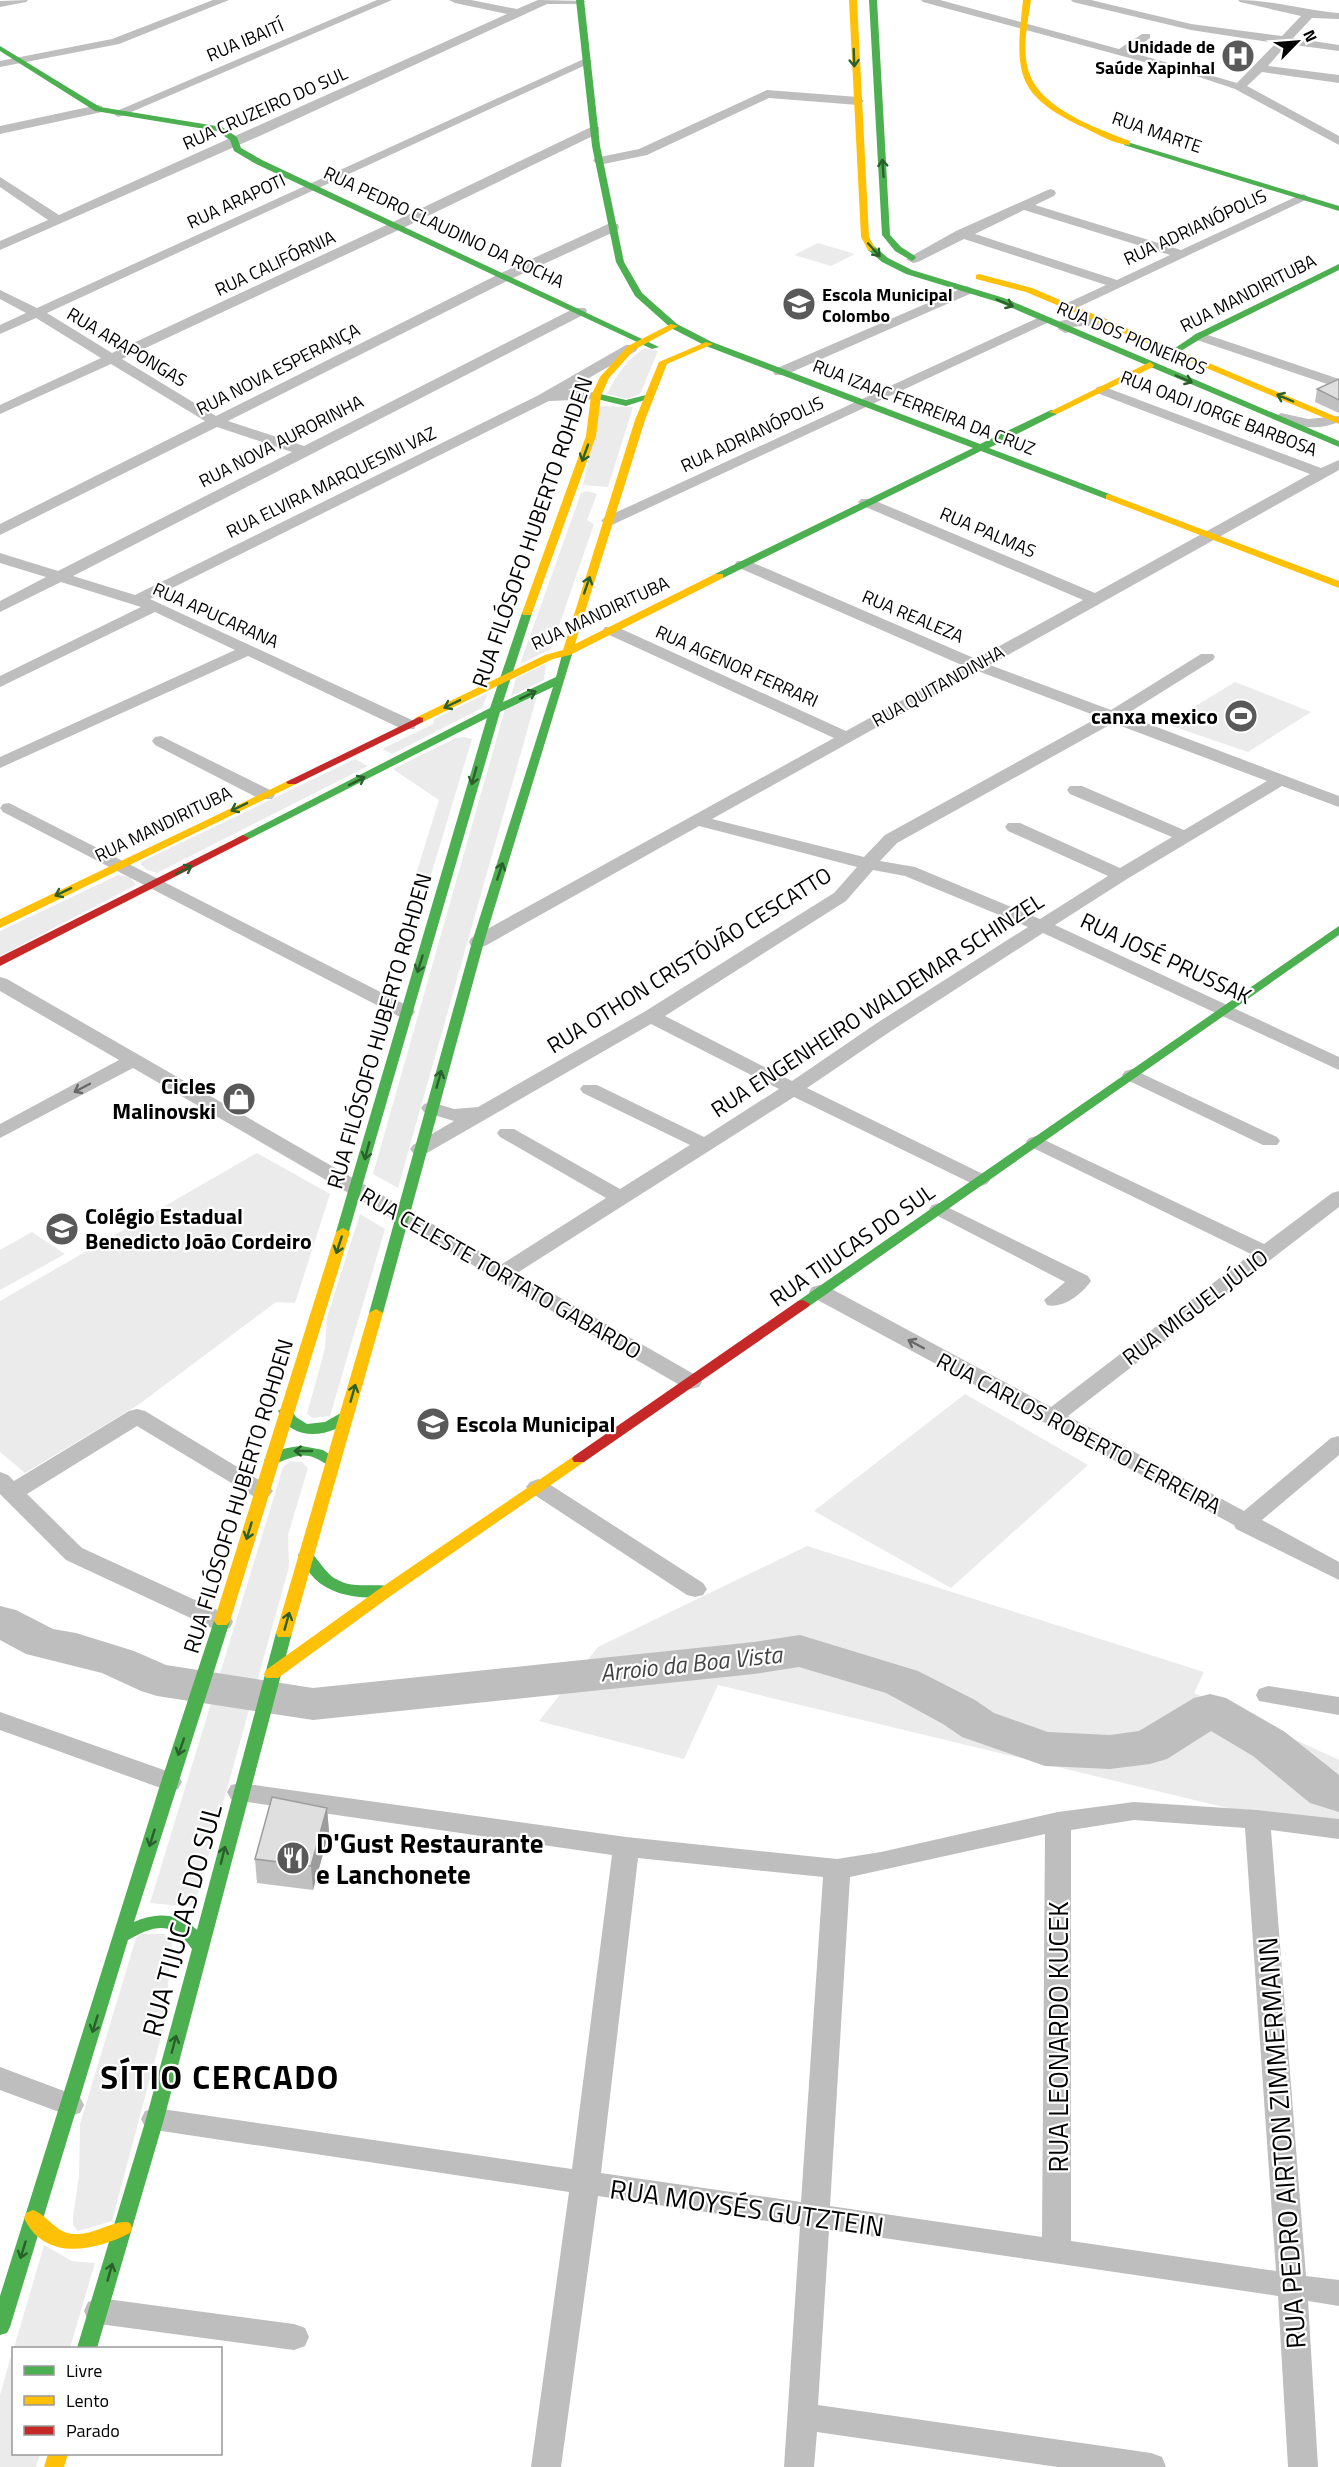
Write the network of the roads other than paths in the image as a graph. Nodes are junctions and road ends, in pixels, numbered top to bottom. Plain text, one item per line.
1 (22, 0) edge
2 (223, 0) edge
3 (387, 0) edge
4 (455, 0) edge
5 (853, 0) edge
6 (873, 0) edge
7 (927, 0) edge
8 (1027, 0) edge
9 (1077, 0) edge
10 (1118, 0) edge
11 (1244, 0) edge
12 (546, 1) edge
13 (580, 1) edge
14 (0, 4) edge
15 (1104, 6) junction
16 (519, 13) junction
17 (1309, 14) junction
18 (1339, 16) edge
19 (1025, 27) junction
20 (1146, 36) dead end
21 (1283, 40) junction
22 (0, 48) edge
23 (1339, 48) edge
24 (1120, 53) junction
25 (19, 60) junction
26 (586, 62) junction
27 (0, 64) edge
28 (1261, 68) junction
29 (1339, 79) edge
30 (1239, 87) junction
31 (858, 101) junction
32 (98, 109) junction
33 (118, 113) junction
34 (0, 130) edge
35 (595, 130) junction
36 (236, 141) junction
37 (1339, 141) edge
38 (564, 146) junction
39 (596, 146) junction
40 (599, 161) junction
41 (0, 181) edge
42 (314, 186) junction
43 (1050, 193) dead end
44 (1304, 198) junction
45 (1024, 206) junction
46 (1339, 209) edge
47 (57, 220) junction
48 (398, 225) junction
49 (613, 227) junction
50 (962, 234) junction
51 (575, 245) junction
52 (0, 246) edge
53 (617, 246) junction
54 (1182, 255) junction
55 (911, 266) junction
56 (1339, 267) edge
57 (506, 276) junction
58 (1118, 285) junction
59 (967, 290) junction
60 (0, 294) edge
61 (1070, 307) junction
62 (580, 311) junction
63 (37, 313) junction
64 (1042, 320) junction
65 (1103, 321) junction
66 (674, 326) junction
67 (1065, 329) junction
68 (0, 330) edge
69 (1199, 336) junction
70 (637, 344) junction
71 (710, 344) junction
72 (1173, 352) junction
73 (111, 359) junction
74 (663, 362) junction
75 (1150, 365) junction
76 (780, 372) junction
77 (1339, 384) edge
78 (1102, 390) junction
79 (596, 396) junction
80 (646, 398) junction
81 (542, 399) junction
82 (866, 403) junction
83 (1247, 405) junction
84 (0, 410) edge
85 (1337, 420) edge
86 (216, 422) junction
87 (1339, 444) edge
88 (980, 447) junction
89 (304, 450) junction
90 (1339, 464) edge
91 (1322, 473) junction
92 (570, 494) junction
93 (605, 494) junction
94 (866, 502) junction
95 (642, 506) junction
96 (609, 521) junction
97 (0, 530) edge
98 (1210, 535) junction
99 (0, 558) edge
100 (743, 564) junction
101 (57, 576) junction
102 (1339, 585) edge
103 (1095, 599) junction
104 (136, 600) junction
105 (155, 606) junction
106 (0, 607) edge
107 (572, 630) junction
108 (607, 633) junction
109 (247, 650) junction
110 (566, 653) junction
111 (1207, 657) dead end
112 (976, 664) junction
113 (505, 678) junction
114 (561, 679) junction
115 (0, 681) edge
116 (495, 710) junction
117 (1111, 717) junction
118 (408, 725) junction
119 (448, 735) junction
120 (846, 737) junction
121 (485, 740) junction
122 (161, 741) dead end
123 (371, 743) junction
124 (402, 758) junction
125 (0, 763) edge
126 (1280, 780) junction
127 (1076, 790) dead end
128 (266, 795) junction
129 (1339, 802) edge
130 (9, 808) dead end
131 (695, 820) junction
132 (1014, 827) dead end
133 (1184, 836) junction
134 (868, 864) junction
135 (119, 865) junction
136 (1121, 875) junction
137 (156, 884) junction
138 (537, 909) junction
139 (487, 911) junction
140 (0, 924) edge
141 (1042, 926) junction
142 (1339, 930) edge
143 (478, 942) junction
144 (0, 962) edge
145 (0, 983) edge
146 (1222, 1011) junction
147 (405, 1012) junction
148 (651, 1016) junction
149 (133, 1060) junction
150 (1339, 1064) edge
151 (1132, 1075) junction
152 (590, 1089) dead end
153 (793, 1089) junction
154 (431, 1108) junction
155 (494, 1108) junction
156 (0, 1132) edge
157 (507, 1133) dead end
158 (1270, 1141) dead end
159 (1036, 1142) junction
160 (705, 1145) junction
161 (420, 1149) junction
162 (980, 1180) junction
163 (357, 1189) junction
164 (1339, 1197) edge
165 (621, 1198) junction
166 (939, 1209) junction
167 (404, 1217) junction
168 (1265, 1253) junction
169 (502, 1273) junction
170 (820, 1292) junction
171 (1055, 1300) dead end
172 (691, 1382) junction
173 (285, 1411) junction
174 (346, 1415) junction
175 (1051, 1418) junction
176 (1339, 1443) edge
177 (271, 1460) junction
178 (333, 1462) junction
179 (7, 1486) edge
180 (538, 1487) junction
181 (261, 1491) junction
182 (1244, 1523) junction
183 (306, 1555) junction
184 (1339, 1572) edge
185 (695, 1589) dead end
186 (387, 1591) junction
187 (221, 1622) junction
188 (272, 1675) junction
189 (1269, 1695) dead end
190 (1339, 1706) edge
191 (0, 1721) edge
192 (169, 1782) junction
193 (240, 1792) junction
194 (1257, 1820) junction
195 (1058, 1822) junction
196 (1339, 1829) edge
197 (626, 1847) junction
198 (837, 1869) junction
199 (122, 1936) junction
200 (200, 1948) junction
201 (0, 2078) edge
202 (70, 2105) junction
203 (154, 2119) junction
204 (585, 2183) junction
205 (816, 2217) junction
206 (33, 2218) junction
207 (123, 2228) junction
208 (1056, 2252) junction
209 (1292, 2287) junction
210 (1339, 2293) edge
211 (99, 2311) junction
212 (0, 2327) edge
213 (294, 2337) dead end
214 (88, 2347) edge
215 (802, 2416) junction
216 (546, 2467) edge
217 (799, 2467) edge
218 (1151, 2467) edge
219 (1303, 2467) edge

1 - 14 street
2 - 25 street
3 - 33 street, RUA IBAITÍ
4 - 16 street
5 -> 31 main road
55 -> 6 main road
7 - 19 street
8 - 19 main road, RUA MARTE
9 - 15 street
10 - 15 street
11 - 17 street
12 - 13 street, RUA CRUZEIRO DO SUL
12 - 16 street, RUA CRUZEIRO DO SUL
13 - 26 main road, RUA IZAAC FERREIRA DA CRUZ
15 - 21 street
16 - 36 street, RUA CRUZEIRO DO SUL
17 - 18 street
17 - 21 street
19 - 24 street
19 - 44 main road, RUA MARTE
20 - 24 street
21 - 23 street
21 - 28 street
22 - 25 main road
24 - 30 street
25 - 27 street
25 - 32 main road
26 - 35 main road, RUA IZAAC FERREIRA DA CRUZ
26 - 42 street, RUA ARAPOTI
28 - 29 street
28 - 30 street
30 - 37 street
31 - 40 street
31 -> 55 main road
32 - 33 main road
32 - 34 street
33 - 36 main road
35 - 38 street, RUA CALIFÓRNIA
35 - 39 main road, RUA IZAAC FERREIRA DA CRUZ
36 - 42 main road, RUA PEDRO CLAUDINO DA ROCHA
36 - 47 street, RUA CRUZEIRO DO SUL
38 - 39 street, RUA CALIFÓRNIA
38 - 48 street, RUA CALIFÓRNIA
39 - 40 main road, RUA IZAAC FERREIRA DA CRUZ
40 - 49 main road, RUA IZAAC FERREIRA DA CRUZ
41 - 47 street
42 - 48 main road, RUA PEDRO CLAUDINO DA ROCHA
42 - 63 street, RUA ARAPOTI
43 - 45 street
44 - 46 main road, RUA MARTE
44 - 54 street, RUA ADRIANÓPOLIS
45 - 50 street
45 - 54 street
47 - 52 street, RUA CRUZEIRO DO SUL
48 - 57 main road, RUA PEDRO CLAUDINO DA ROCHA
48 - 73 street, RUA CALIFÓRNIA
49 - 51 street, RUA NOVA ESPERANÇA
49 - 53 main road, RUA IZAAC FERREIRA DA CRUZ
50 - 55 street
50 - 58 street
51 - 53 street, RUA NOVA ESPERANÇA
51 - 57 street, RUA NOVA ESPERANÇA
53 - 66 main road, RUA IZAAC FERREIRA DA CRUZ
54 - 58 street, RUA ADRIANÓPOLIS
55 - 59 main road, RUA DOS PIONEIROS
55 - 61 main road, RUA DOS PIONEIROS
56 - 69 main road, RUA MANDIRITUBA
57 - 62 main road, RUA PEDRO CLAUDINO DA ROCHA
57 - 86 street, RUA NOVA ESPERANÇA
58 - 61 street, RUA ADRIANÓPOLIS
59 -> 64 main road, RUA DOS PIONEIROS
59 - 76 street
60 - 63 street, RUA ARAPONGAS
61 - 65 main road, RUA DOS PIONEIROS
62 - 70 main road, RUA PEDRO CLAUDINO DA ROCHA
62 - 89 street, RUA NOVA AURORINHA
63 - 68 street, RUA ARAPOTI
63 - 73 street, RUA ARAPONGAS
64 - 67 main road, RUA DOS PIONEIROS
64 - 82 street, RUA ADRIANÓPOLIS
65 - 67 street
65 - 72 main road, RUA DOS PIONEIROS
66 - 70 main road, RUA FILÓSOFO HUBERTO ROHDEN
66 - 71 main road, RUA IZAAC FERREIRA DA CRUZ
67 - 75 main road, RUA DOS PIONEIROS
69 - 72 main road, RUA MANDIRITUBA
69 - 77 street
70 - 74 main road
70 - 79 main road, RUA FILÓSOFO HUBERTO ROHDEN
70 - 81 street, RUA ELVIRA MARQUESINI VAZ
71 - 74 main road
71 - 76 main road, RUA IZAAC FERREIRA DA CRUZ
85 -> 72 main road, RUA DOS PIONEIROS
73 - 84 street, RUA CALIFÓRNIA
73 - 86 street, RUA ARAPONGAS
74 - 80 main road
75 - 78 main road, RUA MANDIRITUBA
75 -> 83 main road, RUA DOS PIONEIROS
76 - 82 main road, RUA IZAAC FERREIRA DA CRUZ
78 - 88 main road, RUA MANDIRITUBA
78 - 91 street, RUA OADI JORGE BARBOSA
79 - 80 main road
79 - 81 street, RUA ELVIRA MARQUESINI VAZ
79 -> 92 main road, RUA FILÓSOFO HUBERTO ROHDEN
80 - 93 main road
81 - 104 street, RUA ELVIRA MARQUESINI VAZ
82 - 88 main road, RUA IZAAC FERREIRA DA CRUZ
82 - 95 street, RUA ADRIANÓPOLIS
83 - 85 street
83 - 87 main road, RUA DOS PIONEIROS
86 - 89 street, RUA ARAPONGAS
86 - 97 street, RUA NOVA ESPERANÇA
88 - 94 main road, RUA MANDIRITUBA
88 - 98 main road, RUA IZAAC FERREIRA DA CRUZ
89 - 101 street, RUA NOVA AURORINHA
90 - 91 street, RUA QUITANDINHA
91 - 98 street, RUA QUITANDINHA
92 - 93 main road
92 - 113 main road, RUA FILÓSOFO HUBERTO ROHDEN
93 - 95 street
93 - 96 main road
94 - 100 main road, RUA MANDIRITUBA
94 - 103 street, RUA PALMAS
95 - 96 street, RUA ADRIANÓPOLIS
107 -> 96 main road
98 - 102 main road, RUA IZAAC FERREIRA DA CRUZ
98 - 103 street, RUA QUITANDINHA
99 - 101 street, RUA APUCARANA
100 - 108 main road, RUA MANDIRITUBA
100 - 112 street, RUA REALEZA
101 - 104 street, RUA APUCARANA
101 - 106 street, RUA NOVA AURORINHA
103 - 112 street, RUA QUITANDINHA
104 - 105 street, RUA APUCARANA
105 - 109 street, RUA APUCARANA
105 - 115 street
107 - 108 main road
107 - 110 main road
108 - 110 main road, RUA MANDIRITUBA
108 - 120 street, RUA AGENOR FERRARI
109 - 118 street, RUA APUCARANA
109 - 125 street
110 - 113 main road, RUA MANDIRITUBA
110 - 114 main road
111 - 117 street, RUA OTHON CRISTÓVÃO CESCATTO
112 - 117 street, RUA REALEZA
112 - 120 street, RUA QUITANDINHA
113 - 116 main road, RUA FILÓSOFO HUBERTO ROHDEN
113 -> 118 main road, RUA MANDIRITUBA
116 -> 114 main road, RUA MANDIRITUBA
139 -> 114 main road
116 - 119 main road, RUA MANDIRITUBA
116 - 121 main road, RUA FILÓSOFO HUBERTO ROHDEN
117 - 126 street, RUA REALEZA
117 - 134 street, RUA OTHON CRISTÓVÃO CESCATTO
118 - 123 main road, RUA MANDIRITUBA
119 - 121 main road
119 - 124 main road, RUA MANDIRITUBA
120 - 131 street, RUA QUITANDINHA
121 -> 147 main road, RUA FILÓSOFO HUBERTO ROHDEN
122 - 128 street
123 - 124 main road
123 - 128 main road, RUA MANDIRITUBA
137 -> 124 main road, RUA MANDIRITUBA
126 - 129 street, RUA REALEZA
126 - 133 street, RUA ENGENHEIRO WALDEMAR SCHINZEL
127 - 133 street
128 -> 135 main road, RUA MANDIRITUBA
130 - 135 street
131 - 134 street, RUA JOSÉ PRUSSAK
131 - 138 street, RUA QUITANDINHA
132 - 136 street
133 - 136 street, RUA ENGENHEIRO WALDEMAR SCHINZEL
134 - 141 street, RUA JOSÉ PRUSSAK
134 - 148 street, RUA OTHON CRISTÓVÃO CESCATTO
135 - 137 street
135 -> 140 main road, RUA MANDIRITUBA
136 - 141 street, RUA ENGENHEIRO WALDEMAR SCHINZEL
137 - 144 main road, RUA MANDIRITUBA
137 - 147 street
138 - 139 street, RUA QUITANDINHA
138 - 143 street, RUA QUITANDINHA
139 - 143 main road
141 - 146 street, RUA JOSÉ PRUSSAK
141 - 153 street, RUA ENGENHEIRO WALDEMAR SCHINZEL
142 - 146 main road, RUA TIJUCAS DO SUL
154 -> 143 main road
145 - 149 street, RUA CELESTE TORTATO GABARDO
146 - 150 street, RUA JOSÉ PRUSSAK
146 - 151 main road, RUA TIJUCAS DO SUL
147 -> 163 main road, RUA FILÓSOFO HUBERTO ROHDEN
148 - 153 street
148 - 155 street, RUA OTHON CRISTÓVÃO CESCATTO
149 -> 156 street
149 - 163 street, RUA CELESTE TORTATO GABARDO
151 - 158 street
151 - 159 main road, RUA TIJUCAS DO SUL
152 - 160 street
153 - 160 street, RUA ENGENHEIRO WALDEMAR SCHINZEL
153 - 162 street
154 - 155 street, RUA OTHON CRISTÓVÃO CESCATTO
154 - 161 main road
155 - 161 street, RUA OTHON CRISTÓVÃO CESCATTO
157 - 165 street
159 - 162 main road, RUA TIJUCAS DO SUL
159 - 168 street
160 - 165 street, RUA ENGENHEIRO WALDEMAR SCHINZEL
161 - 167 main road
162 - 166 main road, RUA TIJUCAS DO SUL
163 - 167 street, RUA CELESTE TORTATO GABARDO
163 -> 173 main road, RUA FILÓSOFO HUBERTO ROHDEN
164 - 168 street, RUA MIGUEL JÚLIO
165 - 169 street, RUA ENGENHEIRO WALDEMAR SCHINZEL
166 - 170 main road, RUA TIJUCAS DO SUL
166 - 171 street
167 - 169 street, RUA CELESTE TORTATO GABARDO
174 -> 167 main road
168 - 175 street, RUA MIGUEL JÚLIO
169 - 172 street, RUA CELESTE TORTATO GABARDO
170 - 172 main road, RUA TIJUCAS DO SUL
175 -> 170 street, RUA CARLOS ROBERTO FERREIRA
172 - 180 main road, RUA TIJUCAS DO SUL
173 - 174 main road
173 - 177 main road, RUA FILÓSOFO HUBERTO ROHDEN
174 - 178 main road
175 - 182 street, RUA CARLOS ROBERTO FERREIRA
176 - 182 street
178 -> 177 main road
177 - 181 main road, RUA FILÓSOFO HUBERTO ROHDEN
178 - 183 main road
179 - 181 street
179 - 187 street
180 - 185 street
180 - 186 main road, RUA TIJUCAS DO SUL
181 -> 187 main road, RUA FILÓSOFO HUBERTO ROHDEN
182 - 184 street, RUA CARLOS ROBERTO FERREIRA
183 - 186 main road
188 -> 183 main road
186 - 188 main road, RUA TIJUCAS DO SUL
187 -> 192 main road, RUA FILÓSOFO HUBERTO ROHDEN
188 - 193 main road, RUA TIJUCAS DO SUL
189 - 190 street
191 - 192 street
192 -> 199 main road, RUA TIJUCAS DO SUL
193 - 197 street
200 -> 193 main road, RUA TIJUCAS DO SUL
194 - 195 street
194 - 196 street
194 - 209 street, RUA PEDRO AIRTON ZIMMERMANN
195 - 198 street
195 - 208 street, RUA LEONARDO KUCEK
197 - 198 street
197 - 204 street
198 - 205 street
199 - 200 main road
199 -> 202 main road, RUA TIJUCAS DO SUL
203 -> 200 main road, RUA TIJUCAS DO SUL
201 - 202 street
202 - 206 main road, RUA TIJUCAS DO SUL
203 - 204 street, RUA MOYSÉS GUTZTEIN
203 - 207 main road, RUA TIJUCAS DO SUL
204 - 205 street, RUA MOYSÉS GUTZTEIN
204 - 216 street
205 - 208 street, RUA MOYSÉS GUTZTEIN
205 - 215 street
206 - 207 main road
206 -> 212 main road, RUA TIJUCAS DO SUL
211 -> 207 main road, RUA TIJUCAS DO SUL
208 - 209 street, RUA MOYSÉS GUTZTEIN
209 - 210 street, RUA MOYSÉS GUTZTEIN
209 - 219 street, RUA PEDRO AIRTON ZIMMERMANN
211 - 213 street
211 - 214 main road, RUA TIJUCAS DO SUL
215 - 217 street
215 - 218 street

